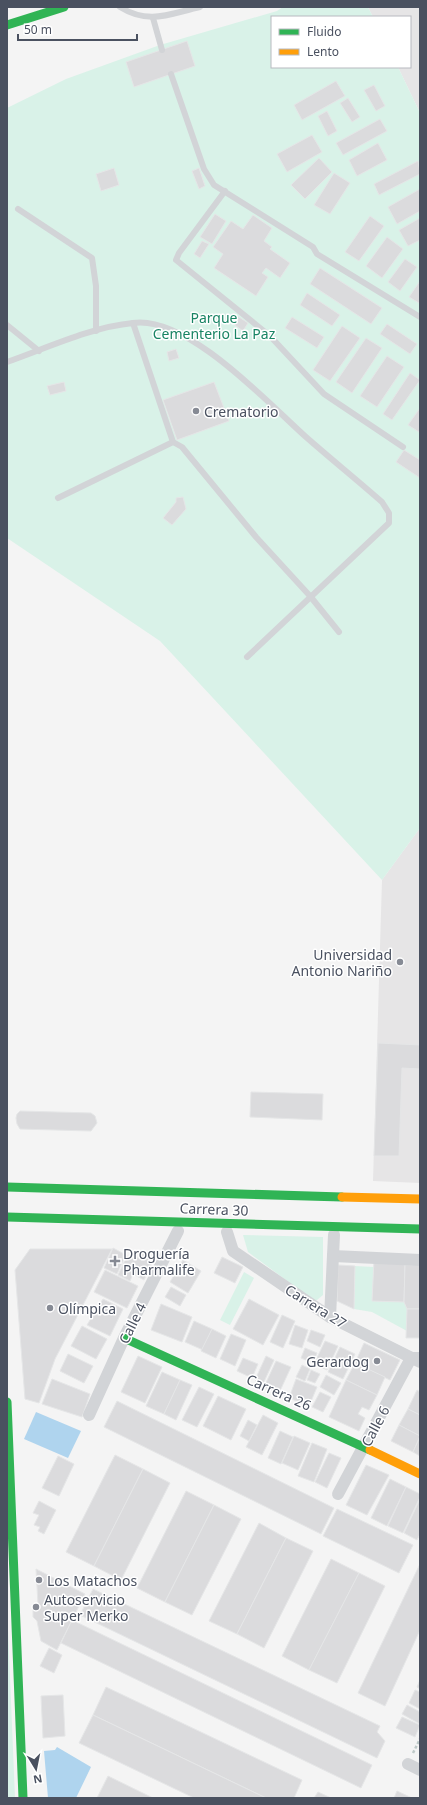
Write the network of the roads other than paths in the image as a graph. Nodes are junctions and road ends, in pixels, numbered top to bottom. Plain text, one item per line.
1 (64, 7) edge
2 (120, 7) edge
3 (200, 7) edge
4 (153, 18) junction
5 (7, 25) edge
6 (162, 50) dead end
7 (171, 74) dead end
8 (225, 191) junction
9 (18, 209) dead end
10 (420, 317) edge
11 (133, 323) junction
12 (7, 325) edge
13 (96, 331) junction
14 (39, 351) junction
15 (7, 362) edge
16 (173, 442) junction
17 (403, 447) dead end
18 (58, 498) dead end
19 (310, 596) junction
20 (339, 632) dead end
21 (247, 657) dead end
22 (7, 1187) edge
23 (420, 1199) edge
24 (7, 1217) edge
25 (76, 1219) junction
26 (420, 1229) edge
27 (178, 1231) dead end
28 (227, 1232) dead end
29 (420, 1234) edge
30 (334, 1235) dead end
31 (333, 1256) junction
32 (420, 1260) edge
33 (330, 1317) junction
34 (124, 1338) junction
35 (417, 1360) edge
36 (7, 1402) edge
37 (88, 1415) dead end
38 (365, 1446) junction
39 (420, 1474) edge
40 (338, 1494) dead end
41 (408, 1764) dead end
42 (420, 1770) edge
43 (23, 1798) edge

1 - 5 main road
2 - 4 lane
3 - 4 lane
4 - 6 lane
7 - 8 lane
8 - 10 lane
8 - 17 lane
9 - 13 lane
11 - 13 lane
11 - 16 lane
11 - 19 lane
12 - 14 lane
13 - 14 lane
14 - 15 lane
16 - 18 lane
16 - 19 lane
19 - 20 lane
19 - 21 lane
22 - 23 main road, Carrera 30
24 - 25 main road, Carrera 30
25 - 26 main road, Carrera 30
25 - 29 main road
27 - 34 street, Calle 4
28 - 33 street, Carrera 27
30 - 31 street
31 - 32 street
31 - 33 street
33 - 35 street, Carrera 27
34 - 37 street, Calle 4
34 - 38 main road, Carrera 26
35 - 38 street, Calle 6
36 - 43 main road
38 - 39 main road, Carrera 26
38 - 40 street, Calle 6
41 - 42 street

